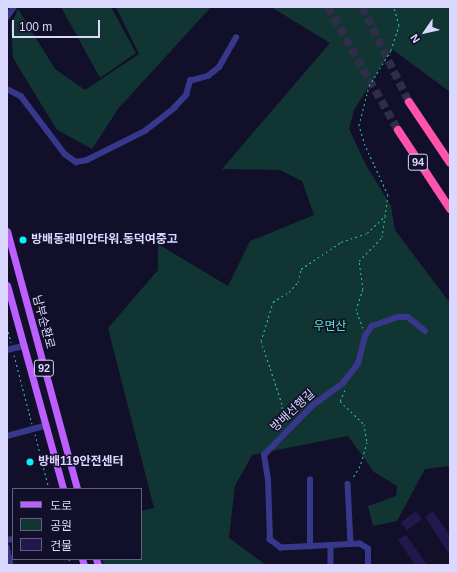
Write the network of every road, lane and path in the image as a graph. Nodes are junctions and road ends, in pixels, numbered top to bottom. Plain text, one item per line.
1 (14, 7) edge
2 (394, 7) edge
3 (7, 17) edge
4 (236, 38) dead end
5 (7, 89) edge
6 (410, 102) tunnel mouth
7 (398, 130) tunnel mouth
8 (450, 163) edge
9 (438, 194) junction
10 (450, 209) edge
11 (450, 215) edge
12 (7, 231) edge
13 (9, 244) edge
14 (7, 285) edge
15 (7, 327) edge
16 (425, 331) dead end
17 (23, 346) junction
18 (10, 349) edge
19 (45, 426) junction
20 (34, 429) junction
21 (7, 436) edge
22 (282, 436) junction
23 (310, 480) dead end
24 (348, 484) dead end
25 (49, 488) edge
26 (63, 488) edge
27 (77, 488) edge
28 (351, 544) junction
29 (331, 546) junction
30 (7, 547) edge
31 (310, 547) junction
32 (12, 565) edge
33 (331, 565) edge
34 (368, 565) edge

1 - 3 street
2 - 22 path
4 - 5 street
6 - 8 highway, 94
7 - 9 highway, 94
9 - 10 highway, 94
9 - 11 highway
12 - 13 main road, 남부순환로 / 92
13 - 27 main road, 남부순환로 / 92
14 - 17 main road, 남부순환로 / 92
15 - 18 path
16 - 22 street, 방배선행길
17 - 18 street
17 - 19 main road, 남부순환로 / 92
18 - 20 path
19 - 20 street
19 - 26 main road, 남부순환로 / 92
20 - 21 street
20 - 25 path
22 - 31 street, 방배선행길
23 - 31 street
24 - 28 street
28 - 29 street, 방배선행길
28 - 34 street, 방배선행길
29 - 31 street, 방배선행길
29 - 33 street
30 - 32 street

